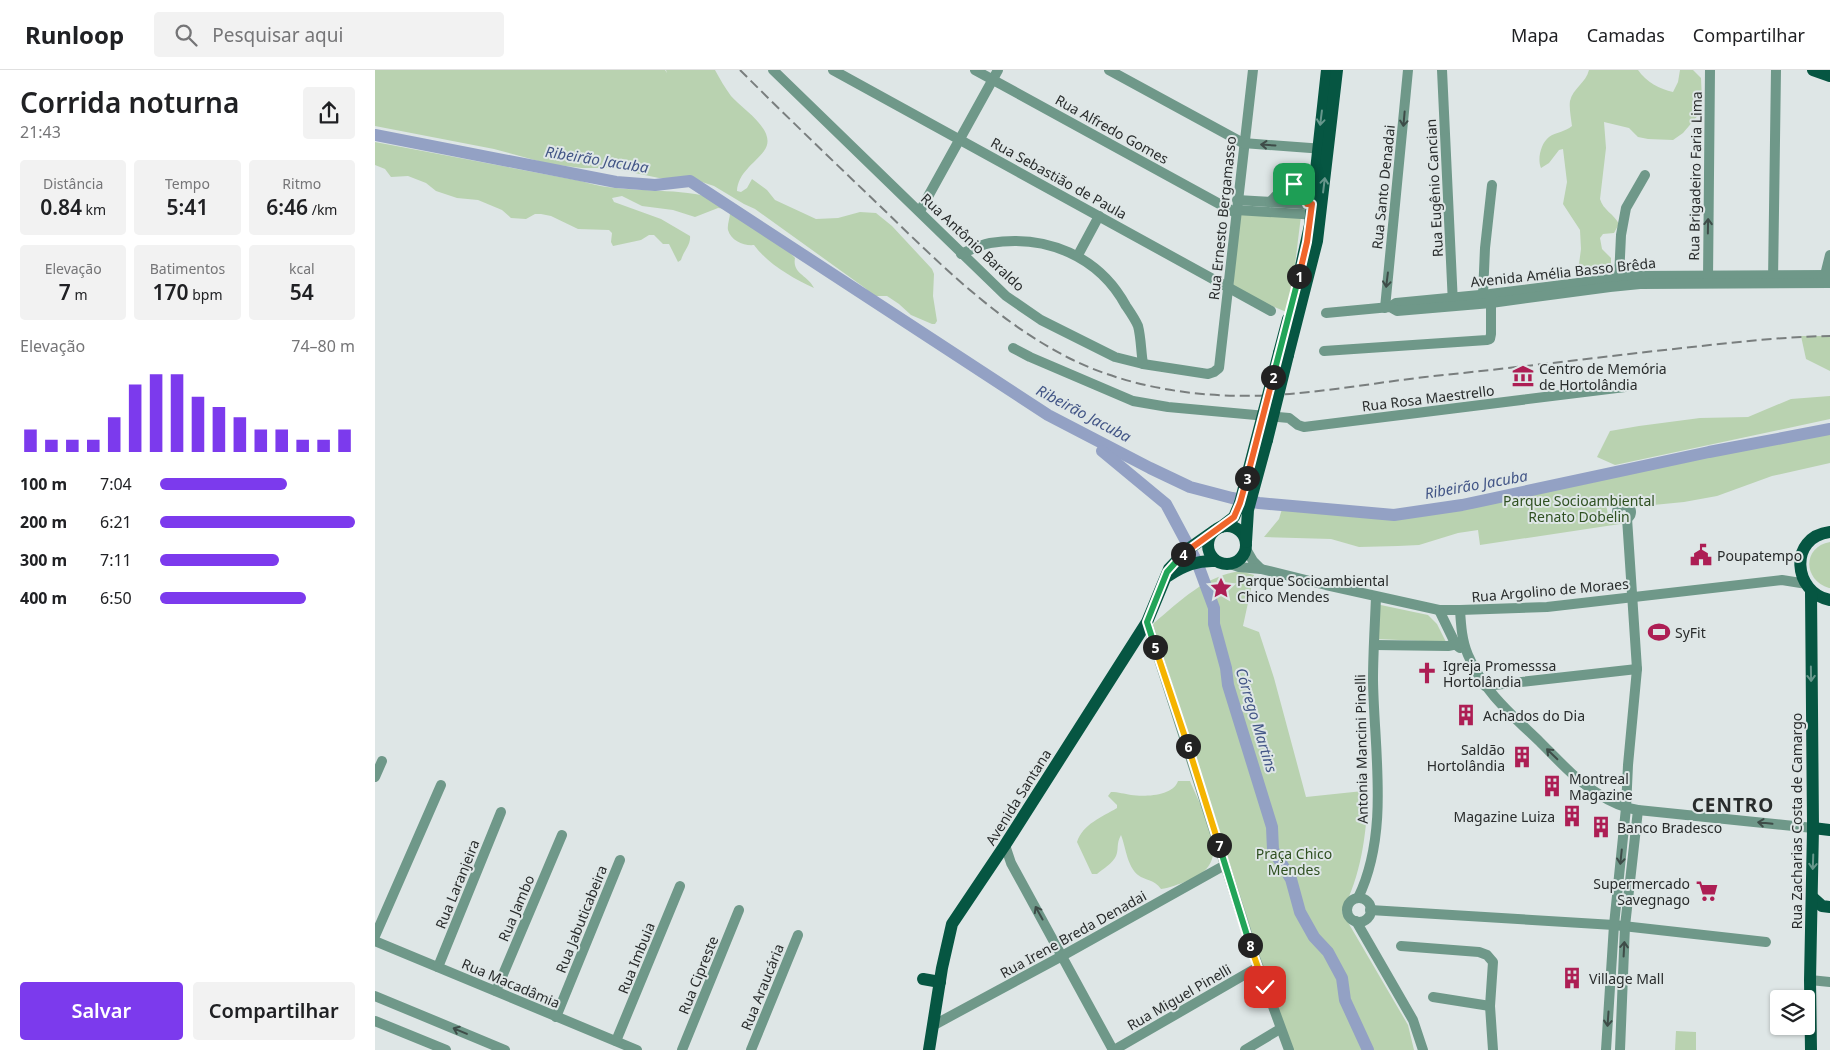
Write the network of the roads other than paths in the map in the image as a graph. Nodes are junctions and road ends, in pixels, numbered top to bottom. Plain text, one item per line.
1 (833, 70) edge
2 (975, 70) edge
3 (1109, 70) edge
4 (1327, 70) edge
5 (1337, 70) edge
6 (1408, 70) edge
7 (1442, 70) edge
8 (1710, 70) edge
9 (1776, 70) edge
10 (1813, 70) edge
11 (775, 71) edge
12 (1251, 71) edge
13 (995, 75) edge
14 (1830, 76) edge
15 (960, 140) junction
16 (1243, 143) junction
17 (1323, 148) junction
18 (1645, 175) dead end
19 (1492, 185) dead end
20 (1270, 202) junction
21 (1236, 207) junction
22 (1315, 209) junction
23 (920, 211) junction
24 (1099, 216) junction
25 (961, 254) junction
26 (1078, 255) junction
27 (1830, 255) edge
28 (1619, 278) junction
29 (1829, 278) edge
30 (1708, 279) junction
31 (1773, 279) junction
32 (1228, 287) junction
33 (1488, 297) junction
34 (1453, 301) junction
35 (1388, 307) junction
36 (1271, 310) dead end
37 (1326, 312) dead end
38 (1013, 348) dead end
39 (1324, 351) dead end
40 (1143, 364) junction
41 (1219, 368) joint
42 (1625, 387) dead end
43 (1245, 504) junction
44 (1627, 518) dead end
45 (1217, 529) junction
46 (1830, 532) edge
47 (1246, 546) junction
48 (1801, 555) junction
49 (1216, 561) junction
50 (1231, 564) junction
51 (1261, 569) junction
52 (1165, 578) junction
53 (1784, 580) junction
54 (1809, 588) junction
55 (1376, 596) junction
56 (1634, 597) junction
57 (1830, 600) edge
58 (1439, 610) junction
59 (1460, 610) junction
60 (1147, 622) junction
61 (1460, 644) junction
62 (1375, 645) junction
63 (1637, 669) junction
64 (1485, 686) junction
65 (382, 761) dead end
66 (375, 777) edge
67 (441, 785) dead end
68 (1626, 808) junction
69 (1638, 810) junction
70 (501, 812) dead end
71 (1813, 828) junction
72 (1830, 830) edge
73 (562, 835) dead end
74 (1002, 850) junction
75 (620, 860) dead end
76 (1225, 865) junction
77 (680, 886) dead end
78 (1811, 897) junction
79 (1358, 898) junction
80 (1369, 906) junction
81 (1826, 906) edge
82 (739, 910) dead end
83 (1811, 920) junction
84 (1356, 921) junction
85 (1615, 922) junction
86 (1625, 926) junction
87 (798, 935) dead end
88 (375, 936) edge
89 (375, 941) edge
90 (1766, 942) dead end
91 (375, 945) edge
92 (1401, 946) dead end
93 (375, 949) edge
94 (1062, 956) junction
95 (438, 967) junction
96 (1258, 967) junction
97 (923, 979) dead end
98 (1810, 980) junction
99 (940, 982) junction
100 (1830, 982) edge
101 (496, 992) junction
102 (375, 996) edge
103 (1433, 997) dead end
104 (1490, 1006) junction
105 (556, 1017) junction
106 (375, 1021) edge
107 (934, 1025) junction
108 (1280, 1029) junction
109 (617, 1041) junction
110 (928, 1048) edge
111 (446, 1050) edge
112 (505, 1050) edge
113 (637, 1050) edge
114 (682, 1050) edge
115 (751, 1050) edge
116 (1114, 1050) edge
117 (1245, 1050) edge
118 (1289, 1050) edge
119 (1423, 1050) edge
120 (1493, 1050) edge
121 (1606, 1050) edge
122 (1619, 1050) edge
123 (1811, 1050) edge

1 - 15 street, Rua Sebastião de Paula
2 - 13 street, Rua Alfredo Gomes
3 - 16 street
4 -> 17 main road
5 - 17 main road
6 -> 35 street, Rua Santo Denadai
7 - 34 street, Rua Eugênio Cancian
30 -> 8 street, Rua Brigadeiro Faria Lima
9 - 31 street
10 - 14 main road
11 - 23 street, Rua Antônio Baraldo
12 - 16 street, Rua Ernesto Bergamasso
13 - 15 street
13 - 21 street, Rua Alfredo Gomes
15 - 23 street
15 - 24 street, Rua Sebastião de Paula
17 -> 16 street
16 - 21 street, Rua Ernesto Bergamasso
17 - 22 main road, Avenida Santana
18 - 28 street
19 - 33 street
20 - 21 street
20 - 22 street
20 - 22 street
21 - 22 street
21 - 32 street, Rua Ernesto Bergamasso
22 - 43 main road, Avenida Santana, bridge
23 - 25 street, Rua Antônio Baraldo
24 - 26 street
24 - 32 street, Rua Sebastião de Paula
25 - 26 street
25 - 40 street, Rua Antônio Baraldo
26 - 40 street
27 - 29 street
28 - 30 street, Avenida Amélia Basso Brêda
28 - 33 street, Avenida Amélia Basso Brêda
29 - 31 street, Avenida Amélia Basso Brêda
30 - 31 street, Avenida Amélia Basso Brêda
30 - 33 street, Avenida Amélia Basso Brêda
32 - 36 street, Rua Sebastião de Paula
32 - 41 street, Rua Ernesto Bergamasso
33 - 34 street, Avenida Amélia Basso Brêda
33 - 39 street
34 - 35 street, Avenida Amélia Basso Brêda
35 - 37 street, Avenida Amélia Basso Brêda
38 - 42 street, Rua Rosa Maestrello
40 - 41 street, Rua Antônio Baraldo
43 - 45 main road, Avenida Santana
43 - 47 main road, Avenida Santana
44 - 56 street
45 - 47 main road
45 - 49 main road
45 - 52 main road, Avenida Santana
46 - 48 main road
47 - 50 main road
47 - 51 street
48 - 53 street
48 - 54 main road, Rua Zacharias Costa de Camargo
49 - 50 main road
49 - 52 main road
50 - 51 street, Rua Argolino de Moraes
51 - 55 street, Rua Argolino de Moraes
52 - 60 main road, Avenida Santana
53 - 54 street, Rua Argolino de Moraes
53 - 56 street, Rua Argolino de Moraes
54 - 57 main road
54 -> 71 main road, Rua Zacharias Costa de Camargo
55 - 58 street, Rua Argolino de Moraes
55 - 62 street, Antonia Mancini Pinelli
56 - 59 street, Rua Argolino de Moraes
56 - 63 street
58 - 59 street, Rua Argolino de Moraes
58 - 61 street
59 - 61 street
60 - 74 main road, Avenida Santana
60 - 76 street
61 - 62 street
61 - 64 street
62 - 79 street, Antonia Mancini Pinelli
63 - 64 street
63 - 68 street
68 -> 64 street
65 - 66 street
67 - 88 street
68 - 69 street
68 -> 85 street
71 -> 69 street
69 - 86 street
70 - 95 street, Rua Laranjeira
71 - 72 main road
71 -> 78 main road, Rua Zacharias Costa de Camargo
73 - 101 street, Rua Jambo
94 -> 74 street
74 - 99 main road, Avenida Santana
75 - 105 street, Rua Jabuticabeira
76 - 94 street, Rua Irene Breda Denadai
76 - 96 street
77 - 109 street, Rua Imbuia
78 - 81 main road
78 - 83 main road, Rua Zacharias Costa de Camargo
79 - 80 street
79 - 84 street
80 - 84 street
80 - 85 street
81 - 83 main road
82 - 114 street, Rua Cipreste
83 - 98 main road, Rua Zacharias Costa de Camargo
84 - 119 street
85 - 86 street
85 -> 121 street
86 - 90 street
122 -> 86 street
87 - 115 street, Rua Araucária
89 - 95 street, Rua Macadâmia
91 - 93 street
92 - 104 street
94 - 107 street, Rua Irene Breda Denadai
94 - 116 street
95 - 101 street, Rua Macadâmia
96 - 108 street
96 - 116 street, Rua Miguel Pinelli
97 - 99 main road
98 - 100 street
98 - 123 main road, Rua Zacharias Costa de Camargo
99 - 107 main road, Avenida Santana
101 - 105 street, Rua Macadâmia
112 -> 102 street
103 - 104 street
104 - 120 street
105 - 109 street, Rua Macadâmia
106 - 111 street
107 - 110 main road, Avenida Santana
108 - 117 street
108 - 118 street
109 - 113 street, Rua Macadâmia

